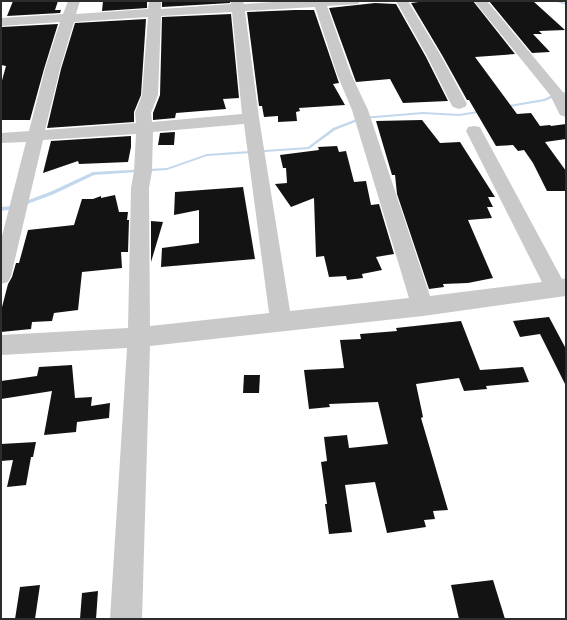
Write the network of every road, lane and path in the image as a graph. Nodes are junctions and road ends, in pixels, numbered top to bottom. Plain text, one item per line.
1 (74, 1) edge
2 (354, 1) edge
3 (402, 1) edge
4 (480, 1) edge
5 (319, 2) edge
6 (237, 5) edge
7 (154, 7) edge
8 (68, 18) junction
9 (1, 22) edge
10 (459, 104) dead end
11 (566, 112) edge
12 (251, 118) junction
13 (145, 128) junction
14 (474, 131) dead end
15 (36, 135) junction
16 (1, 138) edge
17 (1, 276) edge
18 (561, 287) edge
19 (423, 307) junction
20 (281, 322) junction
21 (139, 337) junction
22 (1, 345) edge
23 (126, 619) edge

1 - 8 street
2 - 5 street
3 - 10 street
4 - 11 street
5 - 6 street
5 - 19 street
6 - 7 street
6 - 12 street
7 - 8 street
7 - 13 street
8 - 9 street
8 - 15 street
12 - 13 street
12 - 20 street
13 - 15 street
13 - 21 street
14 - 18 street
15 - 16 street
15 - 17 street
18 - 19 street
19 - 20 street
20 - 21 street
21 - 22 street
21 - 23 street

